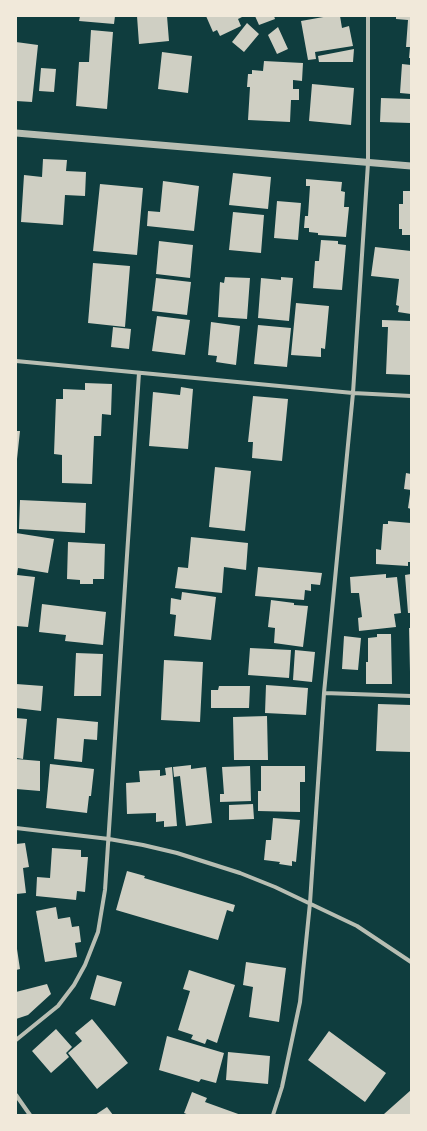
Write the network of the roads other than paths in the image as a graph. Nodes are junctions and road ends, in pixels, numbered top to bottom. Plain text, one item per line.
1 (368, 16) edge
2 (16, 133) edge
3 (368, 163) junction
4 (411, 166) edge
5 (16, 361) edge
6 (139, 373) junction
7 (353, 393) junction
8 (411, 396) edge
9 (324, 693) junction
10 (411, 696) edge
11 (16, 828) edge
12 (108, 839) junction
13 (310, 903) junction
14 (411, 962) edge
15 (16, 1040) edge
16 (16, 1095) edge
17 (30, 1115) edge
18 (273, 1115) edge

1 - 3 street
2 - 3 street
3 - 4 street
3 - 7 street
5 - 6 street
6 - 7 street
6 - 12 street
7 - 8 street
7 - 9 street
9 - 10 street
9 - 13 street
11 - 12 street
12 - 13 street
12 - 15 street
13 - 14 street
13 - 18 street
16 - 17 street

